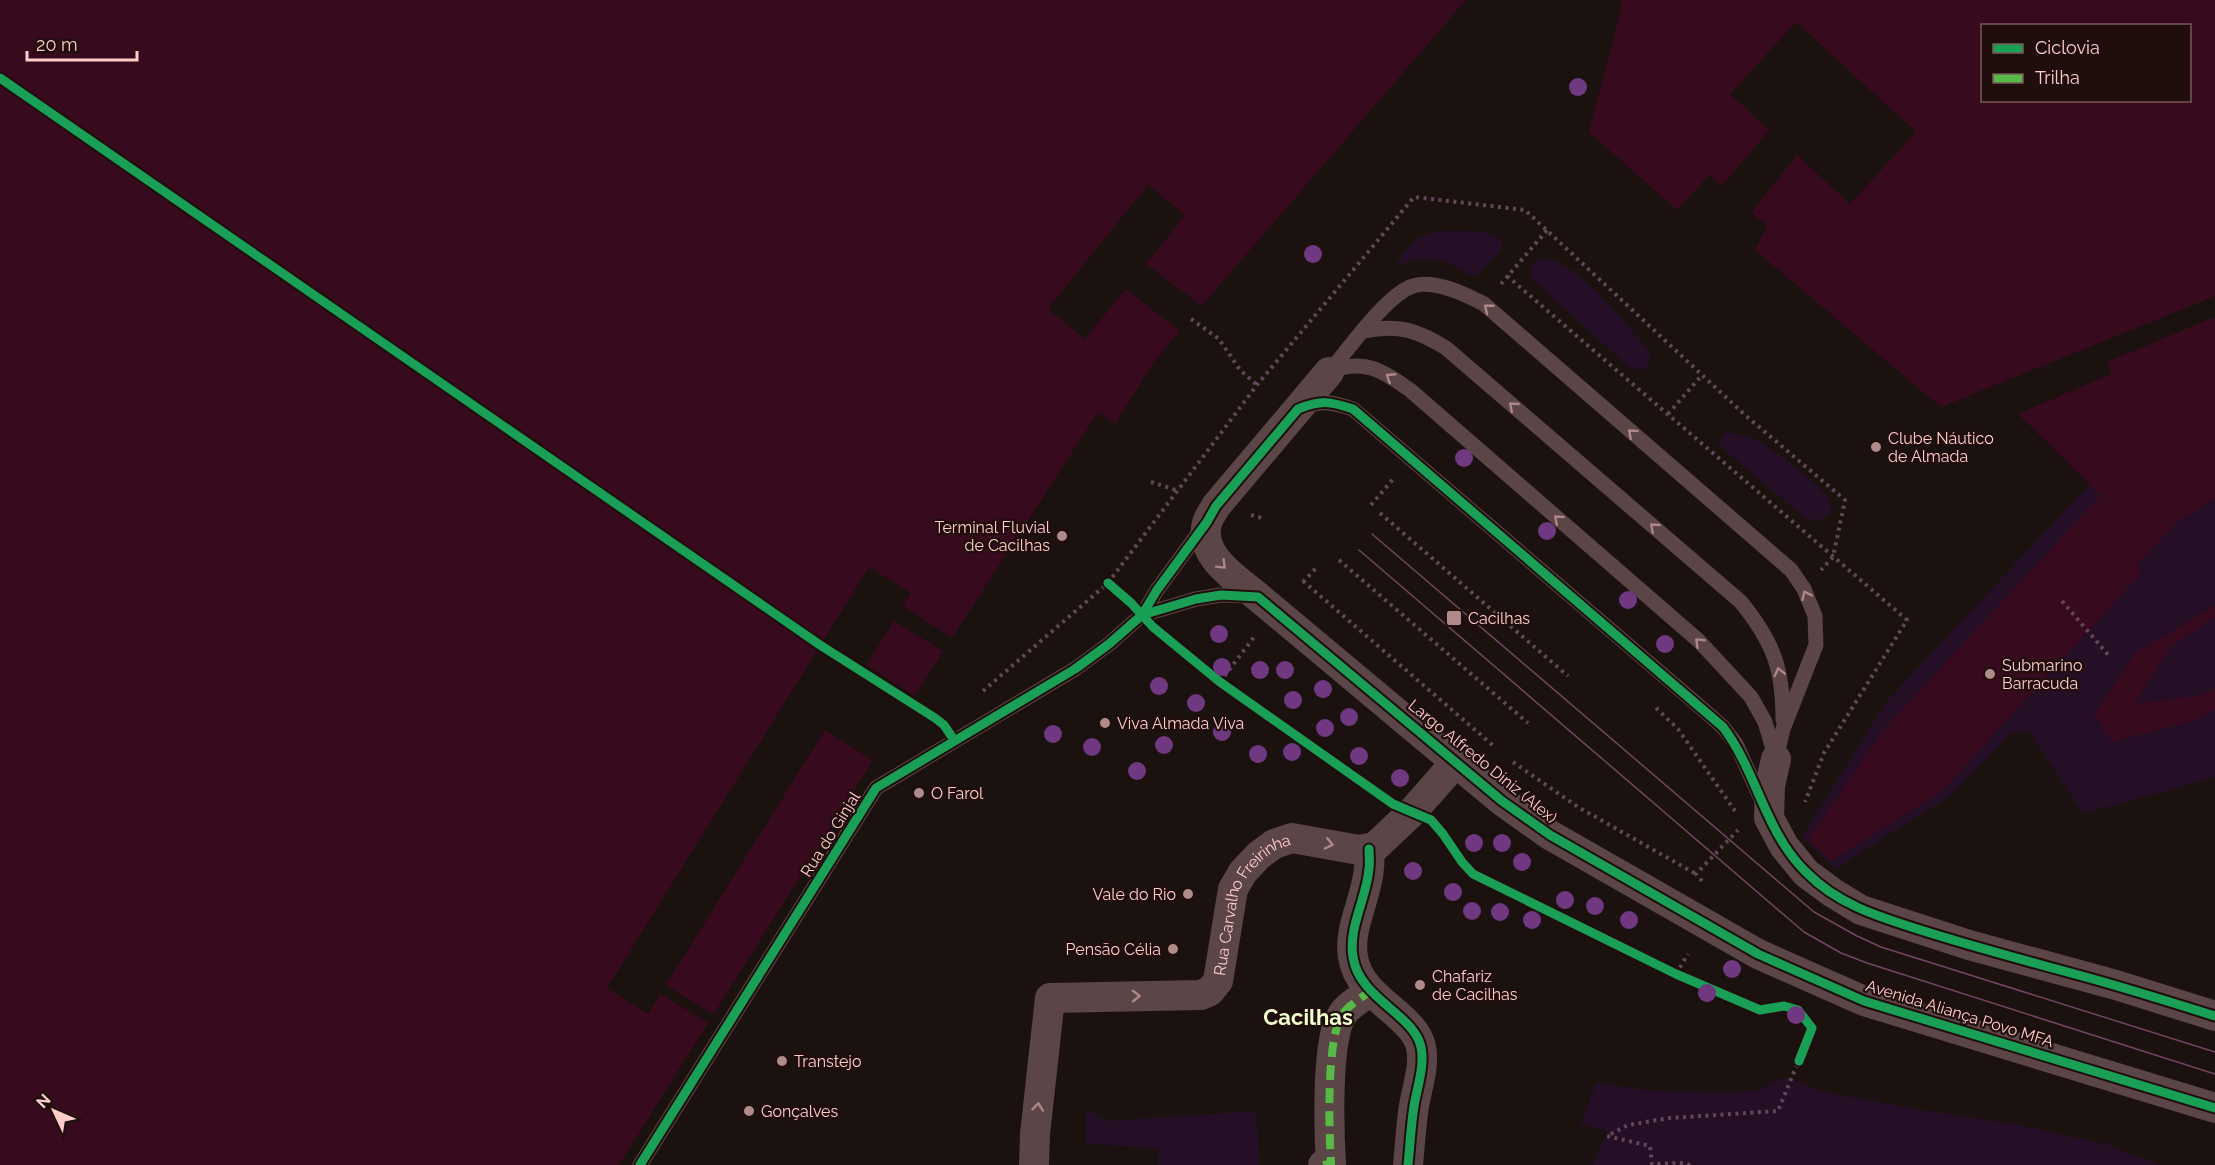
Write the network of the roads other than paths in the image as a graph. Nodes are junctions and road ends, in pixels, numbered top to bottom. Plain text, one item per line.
1 (1364, 331) junction
2 (1329, 372) junction
3 (1298, 409) junction
4 (1207, 522) junction
5 (1258, 597) junction
6 (1142, 615) junction
7 (1783, 729) junction
8 (1776, 759) junction
9 (1456, 762) junction
10 (1769, 818) junction
11 (1369, 849) junction
12 (1706, 923) joint
13 (1370, 991) junction
14 (2215, 1016) edge
15 (2215, 1108) edge
16 (640, 1165) edge
17 (1034, 1165) edge
18 (1323, 1165) edge
19 (1408, 1165) edge

1 - 2 lane
7 -> 1 lane
7 -> 1 lane
2 - 3 street
8 -> 2 lane
3 - 4 street
3 - 10 lane
4 -> 5 street, Largo Alfredo Diniz (Alex)
4 - 6 lane, Rua do Ginjal
5 - 6 lane, Rua do Ginjal
5 - 9 street, Largo Alfredo Diniz (Alex)
6 - 16 lane, Rua do Ginjal
7 - 8 lane
8 - 10 street
9 - 11 street
9 - 12 street, Largo Alfredo Diniz (Alex)
10 - 14 street
11 - 13 street
17 -> 11 street, Rua Carvalho Freirinha
12 - 15 street, Avenida Aliança Povo MFA
13 - 18 street
13 - 19 street

